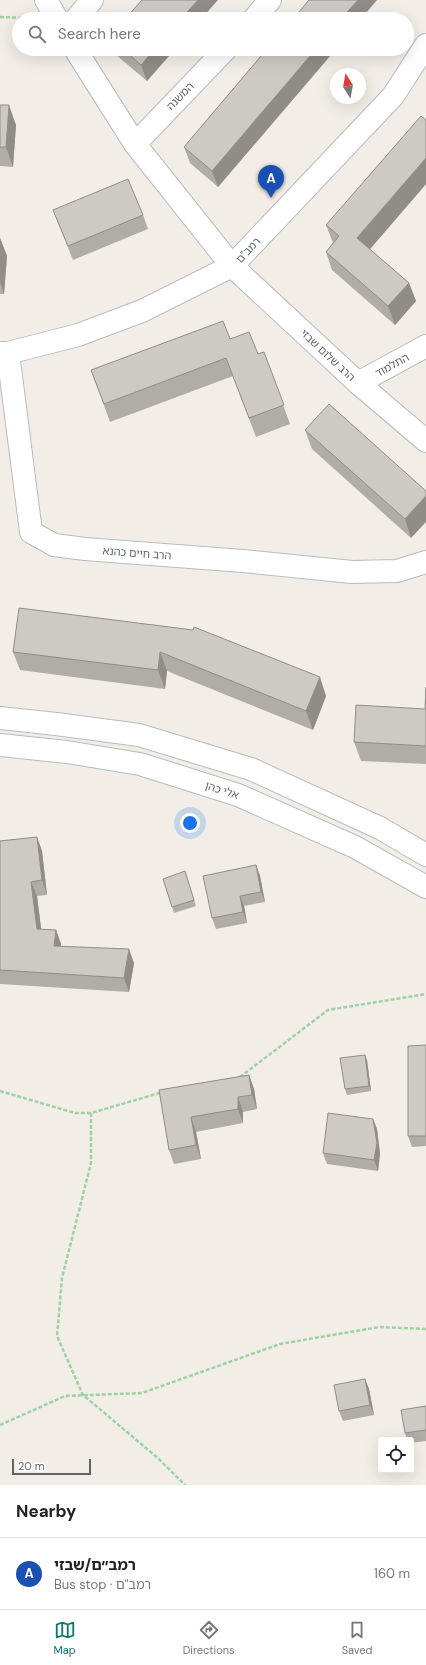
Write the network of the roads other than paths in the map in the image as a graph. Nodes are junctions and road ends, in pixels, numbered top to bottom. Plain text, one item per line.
1 (46, 0) edge
2 (92, 0) edge
3 (270, 0) edge
4 (53, 12) edge
5 (82, 12) edge
6 (260, 12) edge
7 (426, 45) edge
8 (79, 56) edge
9 (219, 56) edge
10 (135, 144) junction
11 (232, 266) junction
12 (426, 346) edge
13 (4, 353) edge
14 (358, 383) junction
15 (426, 441) edge
16 (426, 562) edge
17 (0, 718) edge
18 (0, 745) edge
19 (425, 854) edge
20 (426, 887) edge

1 - 4 street
2 - 5 street
3 - 6 street
7 - 11 street, רמב"ם
8 - 10 street, הרב שלום שבזי
9 - 10 street, המשנה
10 - 11 street, הרב שלום שבזי
11 - 13 street, רמב"ם
11 - 14 street, הרב שלום שבזי
12 - 14 street, התלמוד
13 - 16 street, הרב חיים כהנא
14 - 15 street, הרב שלום שבזי
17 - 19 street
18 - 20 street, אלי כהן

